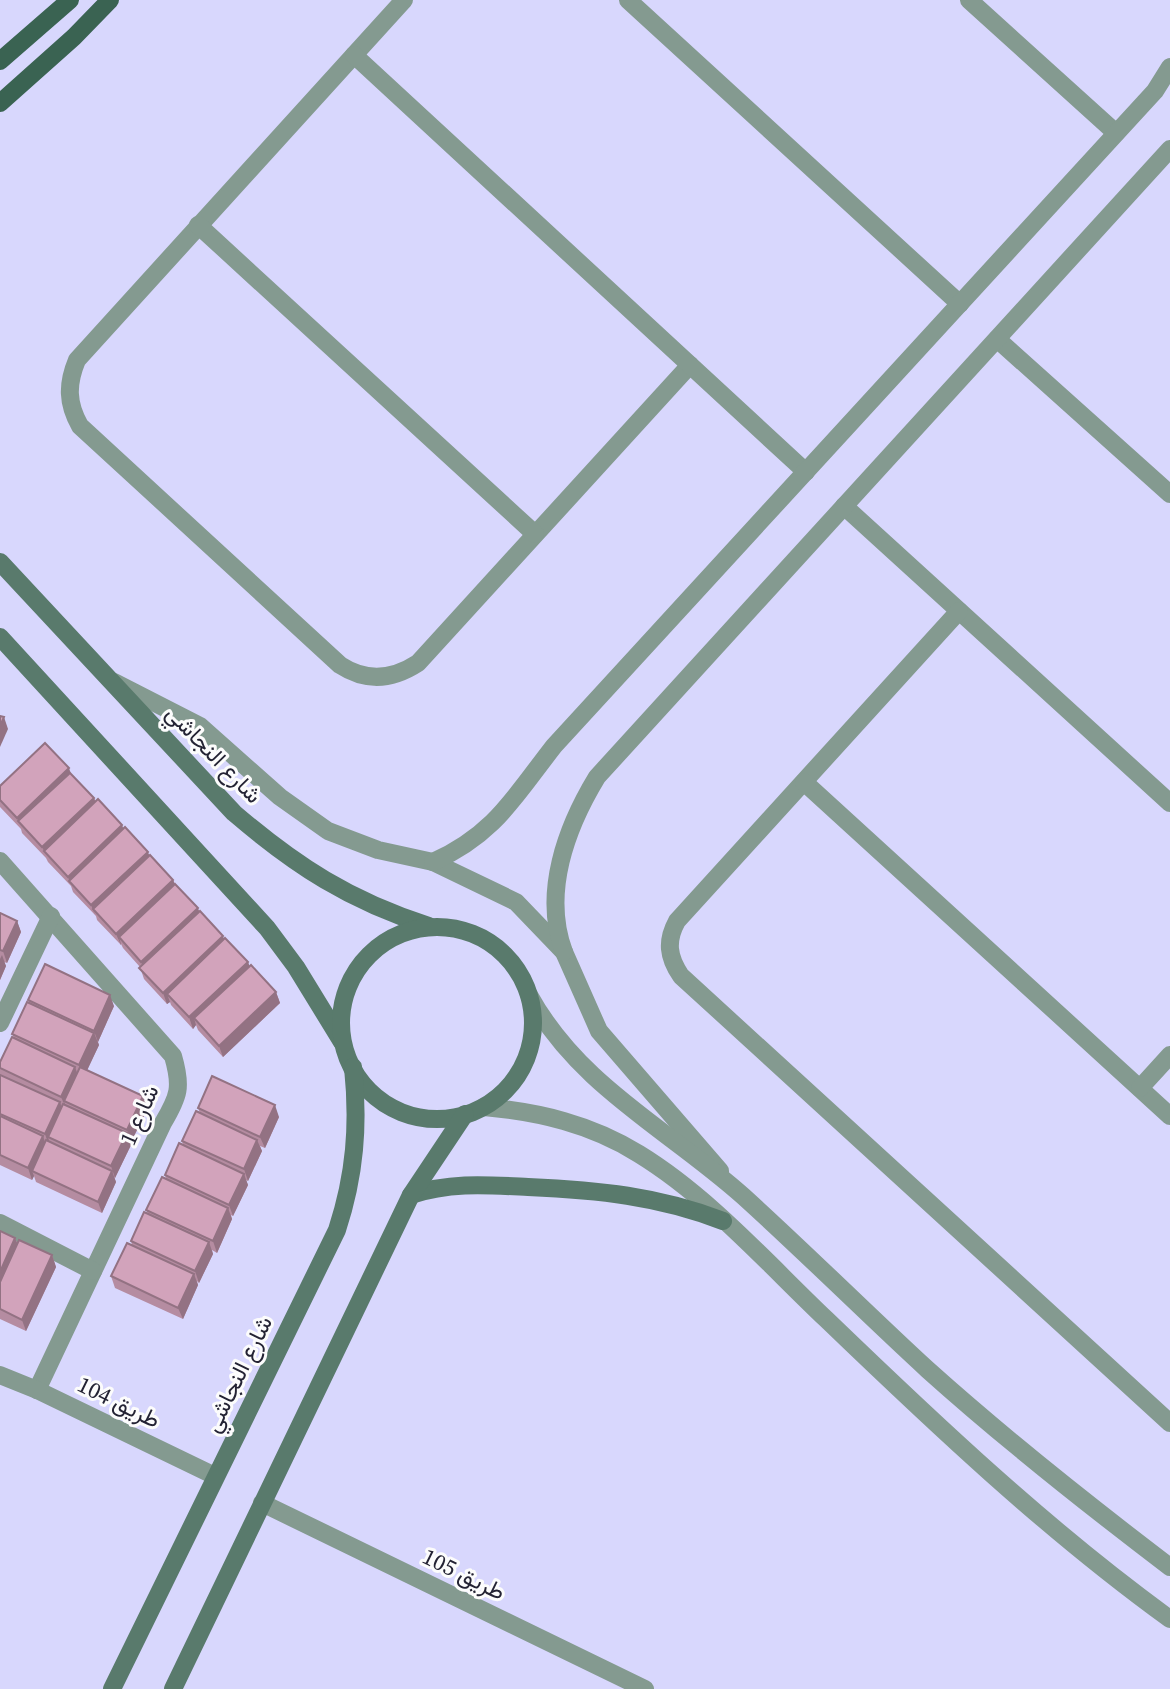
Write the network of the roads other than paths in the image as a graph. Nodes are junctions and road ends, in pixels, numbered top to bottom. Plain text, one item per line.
1 (69, 0) edge
2 (110, 0) edge
3 (404, 0) edge
4 (628, 0) edge
5 (969, 0) edge
6 (354, 55) junction
7 (0, 61) edge
8 (1170, 67) edge
9 (0, 103) edge
10 (1116, 133) junction
11 (1170, 149) edge
12 (198, 225) junction
13 (960, 303) junction
14 (997, 338) junction
15 (690, 365) junction
16 (806, 472) junction
17 (1170, 494) edge
18 (845, 506) junction
19 (535, 534) junction
20 (0, 562) edge
21 (959, 611) junction
22 (0, 637) edge
23 (110, 680) junction
24 (804, 782) junction
25 (1170, 803) edge
26 (0, 861) edge
27 (433, 862) junction
28 (51, 916) junction
29 (433, 926) junction
30 (564, 952) junction
31 (529, 995) junction
32 (0, 1023) edge
33 (345, 1048) junction
34 (1170, 1055) edge
35 (353, 1068) junction
36 (1140, 1088) junction
37 (484, 1107) junction
38 (465, 1114) junction
39 (1170, 1116) edge
40 (411, 1195) junction
41 (741, 1195) junction
42 (723, 1221) junction
43 (0, 1223) edge
44 (93, 1271) junction
45 (0, 1375) edge
46 (37, 1390) junction
47 (1170, 1423) edge
48 (215, 1476) junction
49 (262, 1503) junction
50 (1170, 1567) edge
51 (1170, 1619) edge
52 (112, 1689) edge
53 (173, 1689) edge
54 (645, 1689) edge

1 - 7 main road
2 - 9 main road
3 - 6 street
4 - 13 street
5 - 10 street
6 - 12 street
6 - 15 street
8 - 10 street
10 - 13 street
11 - 14 street
12 - 19 street
12 - 19 street
13 - 16 street
14 - 17 street
14 - 18 street
15 - 16 street
15 - 19 street
16 - 27 street
18 - 21 street
18 - 30 street
20 - 23 main road, شارع النجاشي
21 - 24 street
21 - 25 street
22 - 33 main road
23 - 27 street
23 - 29 main road, شارع النجاشي
24 - 36 street
24 - 47 street
26 - 28 street, شارع 1
27 - 30 street
28 - 32 street
28 - 44 street, شارع 1
29 - 31 main road
29 - 33 main road
30 - 41 street
31 - 37 main road
31 - 41 street
33 - 35 main road
34 - 36 street
35 - 38 main road
35 - 48 main road, شارع النجاشي
36 - 39 street
37 - 38 main road
37 - 42 street
38 - 40 main road
40 - 42 main road
40 - 49 main road
41 - 50 street
42 - 51 street
43 - 44 street
44 - 46 street, شارع 1
45 - 46 street, طريق 104
46 - 48 street, طريق 104
48 - 52 main road, شارع النجاشي
49 - 53 main road
49 - 54 street, طريق 105

